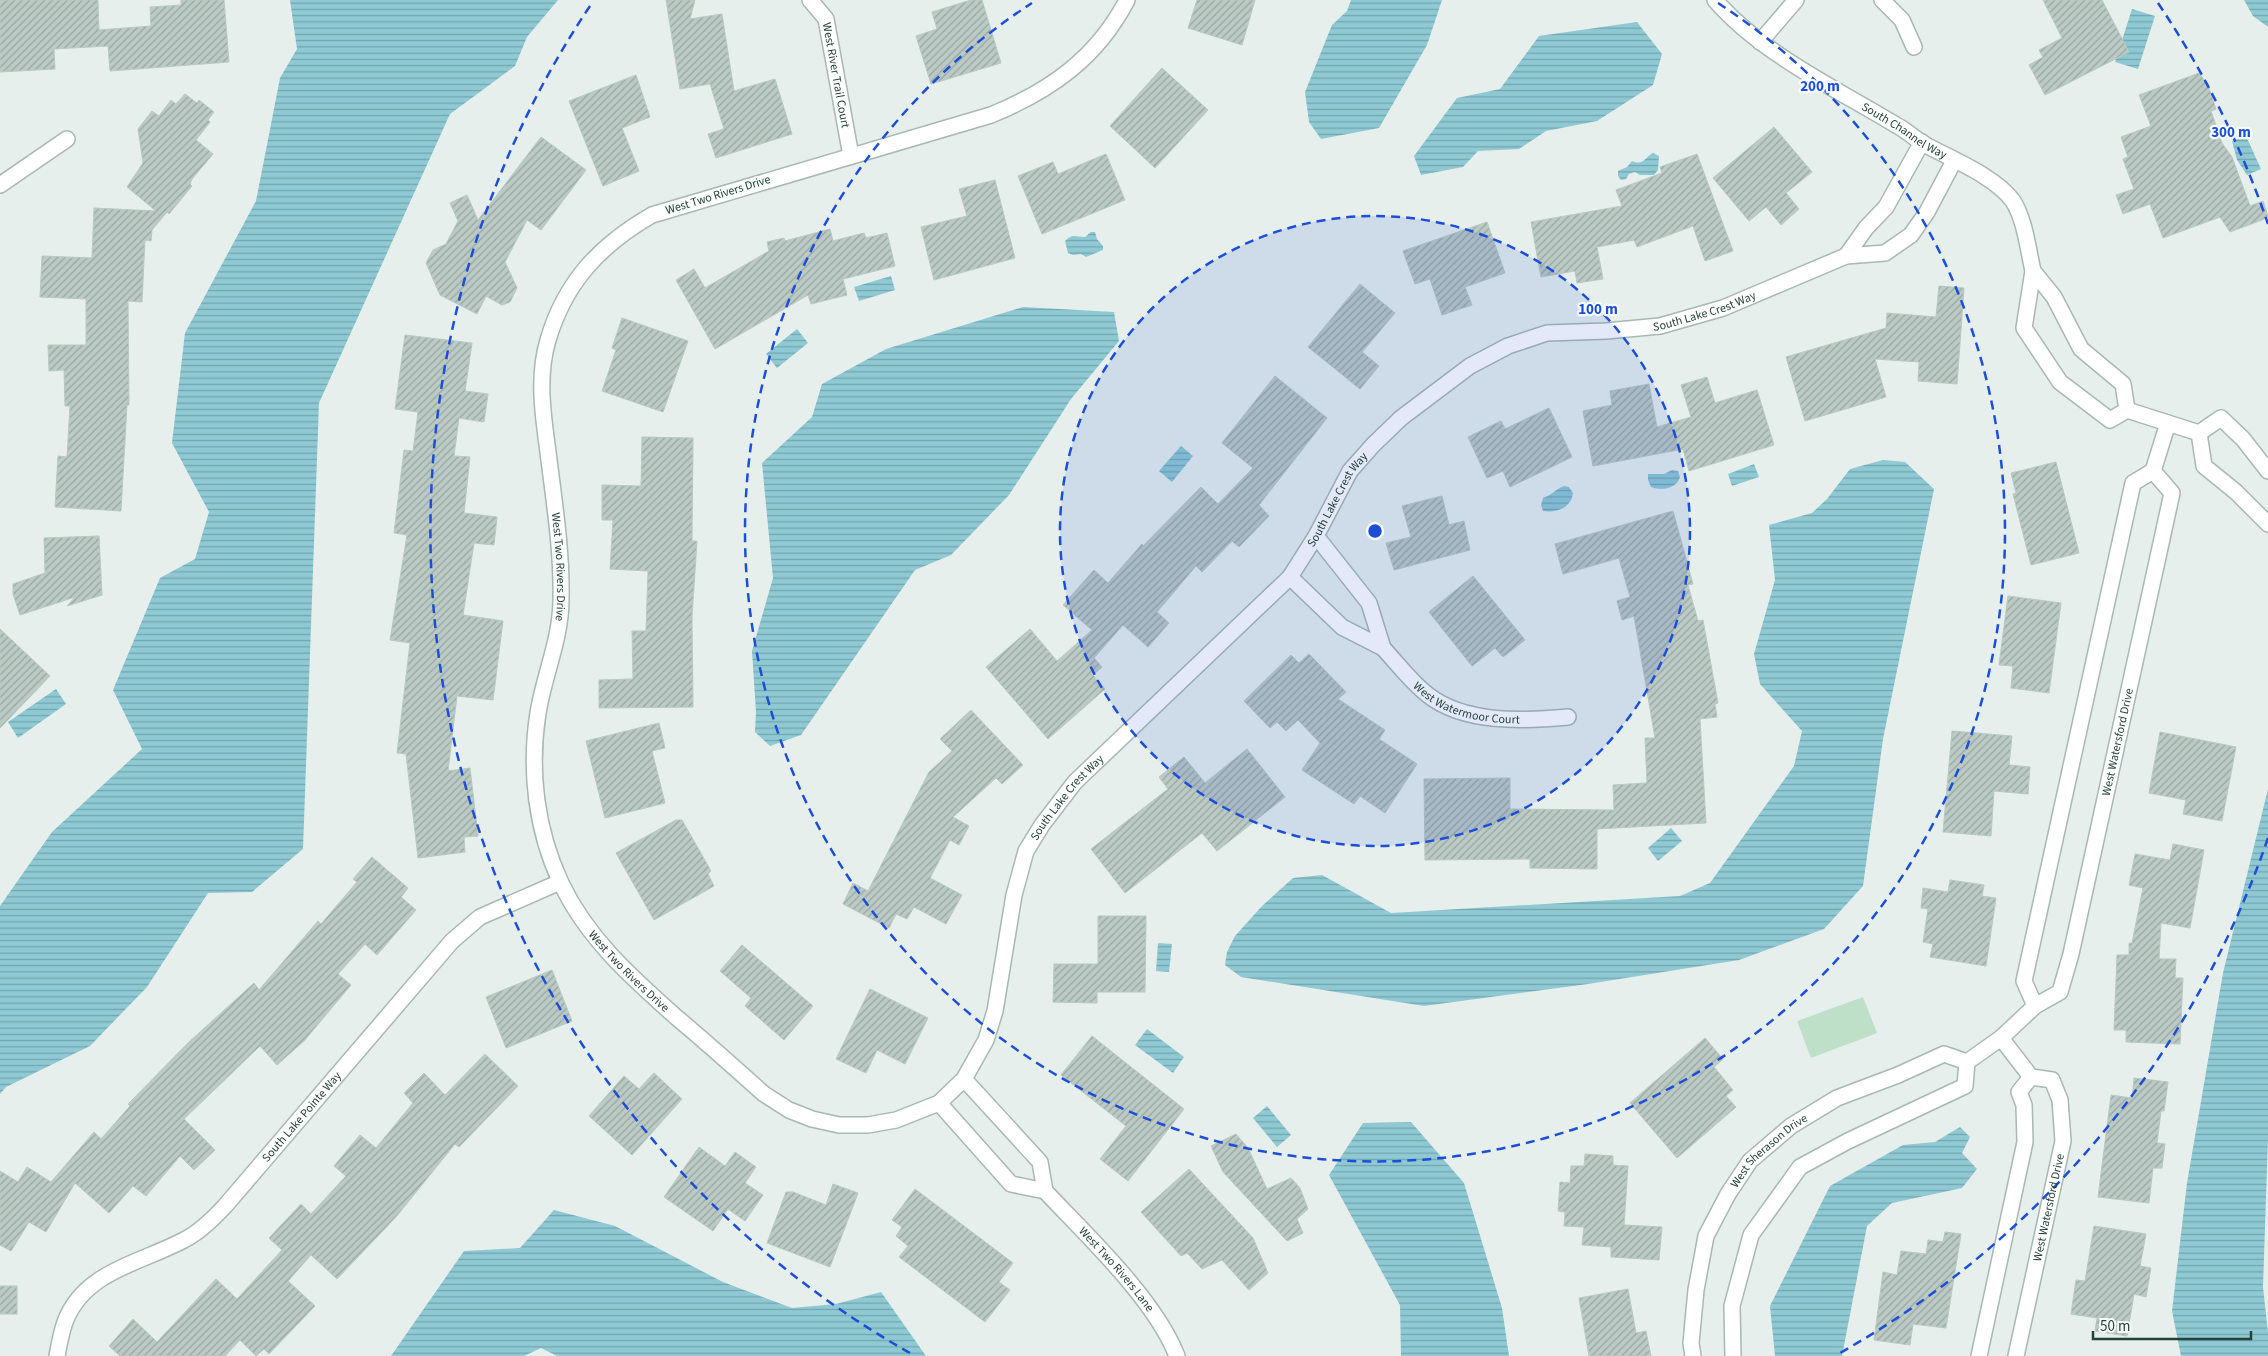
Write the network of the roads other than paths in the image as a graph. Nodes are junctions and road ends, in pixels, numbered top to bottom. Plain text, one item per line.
1 (810, 0) edge
2 (1127, 0) edge
3 (1715, 0) edge
4 (1796, 0) edge
5 (1882, 0) edge
6 (1760, 42) junction
7 (1914, 47) dead end
8 (67, 138) dead end
9 (1922, 142) junction
10 (851, 156) junction
11 (1954, 161) junction
12 (0, 185) edge
13 (1846, 256) junction
14 (2033, 270) junction
15 (2127, 410) junction
16 (2168, 423) junction
17 (2199, 433) junction
18 (2153, 471) junction
19 (2268, 471) edge
20 (2268, 524) edge
21 (1316, 536) junction
22 (1290, 577) junction
23 (1383, 648) junction
24 (1568, 717) dead end
25 (560, 882) junction
26 (1004, 963) joint
27 (2036, 1006) junction
28 (2001, 1038) junction
29 (1967, 1062) junction
30 (2031, 1077) junction
31 (964, 1078) junction
32 (939, 1103) junction
33 (1045, 1191) junction
34 (57, 1356) edge
35 (1177, 1356) edge
36 (1693, 1356) edge
37 (1733, 1356) edge
38 (1980, 1356) edge
39 (2016, 1356) edge

1 - 10 street, West River Trail Court
2 - 10 street, West Two Rivers Drive
3 - 6 street, South Channel Way
4 - 6 street
5 - 7 street
6 - 9 street, South Channel Way
8 - 12 street
9 - 11 street, South Channel Way
9 - 13 street
10 - 25 street, West Two Rivers Drive
11 - 13 street, South Lake Crest Way
11 - 14 street, South Channel Way
13 - 21 street, South Lake Crest Way
14 - 15 street, South Channel Way
14 - 15 street, South Channel Way
15 - 16 street
16 - 17 street
16 - 18 street
17 - 19 street
17 - 20 street
18 - 27 street
18 - 27 street, West Watersford Drive
21 - 22 street, South Lake Crest Way
21 - 23 street, West Watermoor Court
22 - 23 street, West Watermoor Court
22 - 26 street, South Lake Crest Way
23 - 24 street, West Watermoor Court
25 - 32 street, West Two Rivers Drive
25 - 34 street, South Lake Pointe Way
26 - 31 street, West Two Rivers Drive
27 - 28 street, West Watersford Drive
28 - 29 street
28 - 30 street
29 - 36 street, West Sherason Drive
29 - 37 street
30 - 38 street
30 - 39 street, West Watersford Drive
31 - 32 street, West Two Rivers Drive
31 - 33 street
32 - 33 street
33 - 35 street, West Two Rivers Lane

